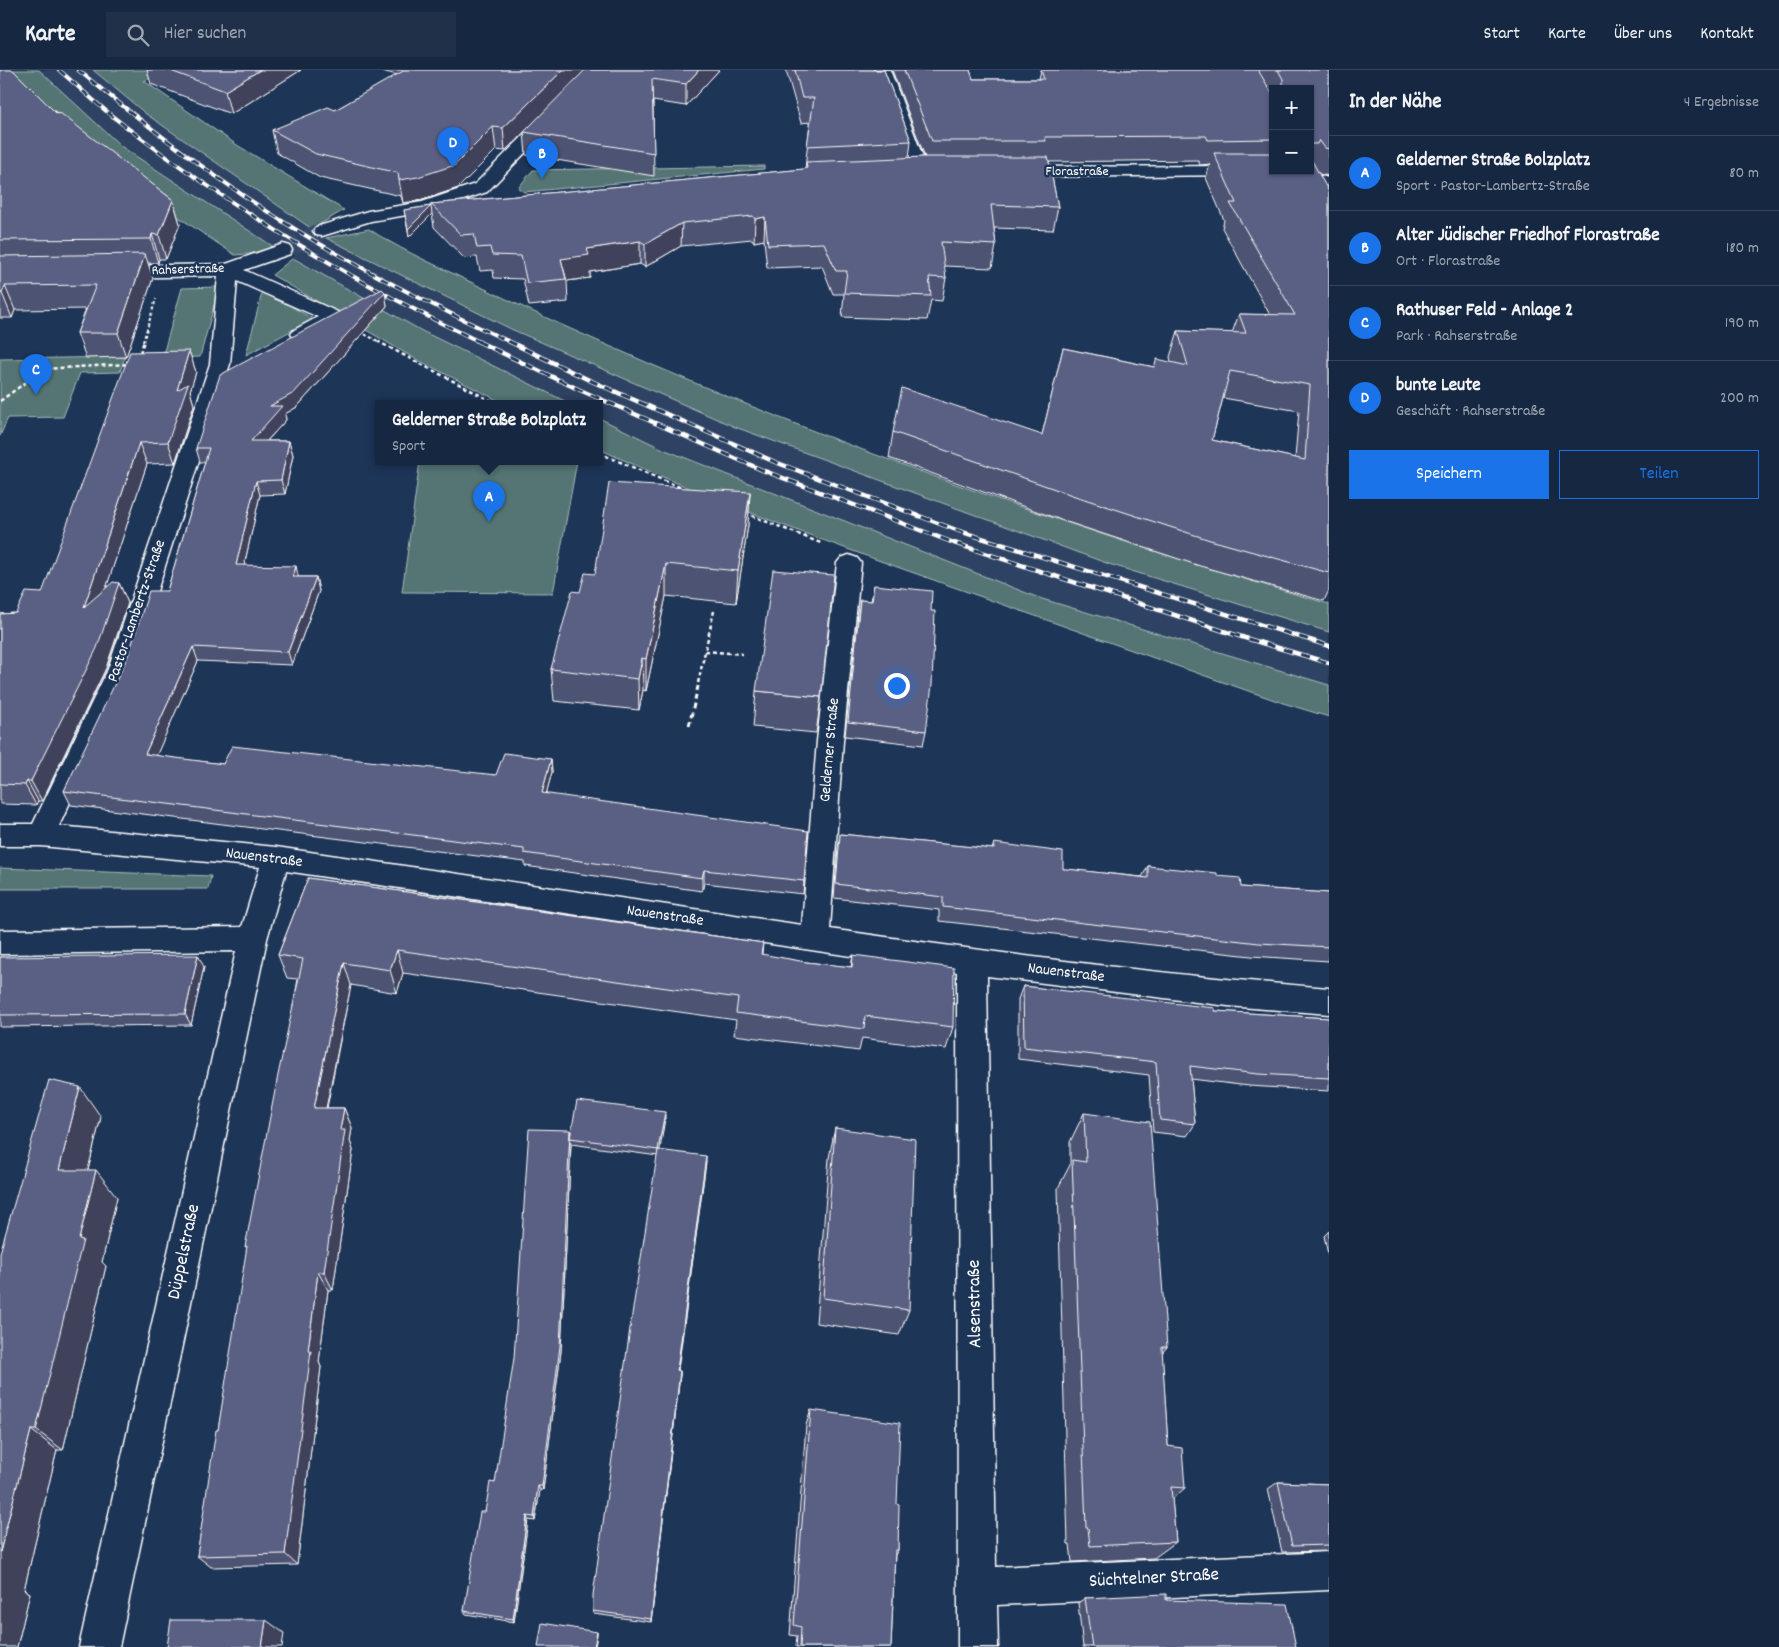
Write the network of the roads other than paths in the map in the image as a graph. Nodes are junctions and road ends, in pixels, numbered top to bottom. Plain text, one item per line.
1 (598, 70) edge
2 (882, 70) edge
3 (940, 172) edge
4 (1000, 172) edge
5 (920, 173) junction
6 (900, 174) edge
7 (1329, 183) edge
8 (480, 206) edge
9 (425, 207) junction
10 (322, 231) tunnel mouth
11 (283, 250) tunnel mouth
12 (228, 270) junction
13 (96, 272) edge
14 (282, 344) edge
15 (239, 366) edge
16 (214, 380) junction
17 (849, 563) road end
18 (0, 835) edge
19 (41, 835) junction
20 (276, 858) junction
21 (815, 938) junction
22 (253, 939) junction
23 (0, 942) edge
24 (972, 962) junction
25 (1329, 1001) edge
26 (1329, 1570) edge
27 (979, 1586) junction
28 (99, 1647) edge
29 (978, 1647) edge

1 - 9 street
2 - 5 street
3 - 5 street
4 - 7 street, Florastraße
5 - 6 street
8 - 9 street
9 - 10 street
11 - 12 street, Rahserstraße
12 - 13 street, Rahserstraße
12 - 14 street
12 - 16 street, Pastor-Lambertz-Straße
15 - 16 street
16 - 19 street, Pastor-Lambertz-Straße
17 - 21 street, Gelderner Straße
18 - 19 street, Nauenstraße
19 - 20 street, Nauenstraße
20 - 21 street, Nauenstraße
20 - 22 street, Düppelstraße
21 - 24 street, Nauenstraße
22 - 23 street
22 - 28 street, Düppelstraße
24 - 25 street, Nauenstraße
24 - 27 street, Alsenstraße
26 - 27 street, Süchtelner Straße
27 - 29 street, Alsenstraße

